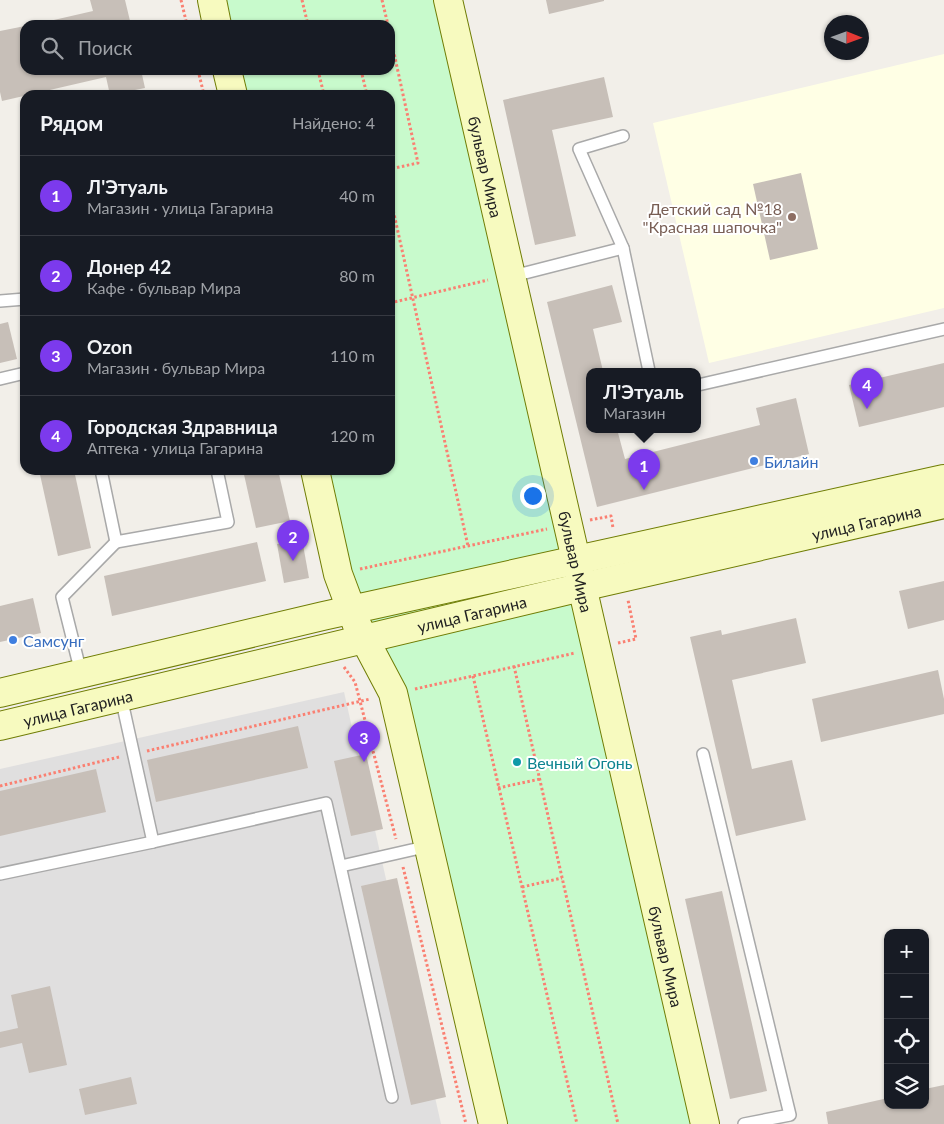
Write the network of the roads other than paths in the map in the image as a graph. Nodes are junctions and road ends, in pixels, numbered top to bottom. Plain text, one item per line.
1 (212, 0) edge
2 (448, 0) edge
3 (216, 20) edge
4 (228, 75) edge
5 (232, 90) edge
6 (623, 136) dead end
7 (623, 248) junction
8 (511, 274) junction
9 (20, 299) edge
10 (0, 301) edge
11 (944, 329) edge
12 (648, 368) edge
13 (20, 374) edge
14 (0, 379) edge
15 (701, 384) edge
16 (102, 475) edge
17 (218, 475) edge
18 (316, 475) edge
19 (944, 479) edge
20 (944, 504) edge
21 (116, 542) junction
22 (576, 560) junction
23 (582, 587) junction
24 (351, 611) junction
25 (365, 639) junction
26 (81, 673) junction
27 (0, 693) edge
28 (121, 698) junction
29 (0, 726) edge
30 (703, 754) dead end
31 (154, 842) junction
32 (429, 846) junction
33 (341, 866) junction
34 (0, 874) edge
35 (392, 1097) dead end
36 (493, 1124) edge
37 (705, 1124) edge
38 (744, 1124) edge

1 - 3 main road
2 - 8 main road, бульвар Мира
4 - 5 main road
6 - 7 lane
7 - 8 lane
7 - 12 lane
8 - 22 main road, бульвар Мира
9 - 10 lane
11 - 15 lane
13 - 14 lane
16 - 21 lane
17 - 21 lane
18 - 24 main road
19 - 22 main road, улица Гагарина
20 - 23 main road, улица Гагарина
21 - 26 lane
22 - 23 main road, бульвар Мира
22 - 24 main road, улица Гагарина
23 - 25 main road, улица Гагарина
23 - 37 main road, бульвар Мира
24 - 25 main road
24 - 26 main road, улица Гагарина
25 - 28 main road, улица Гагарина
25 - 32 main road
26 - 27 main road, улица Гагарина
28 - 29 main road, улица Гагарина
28 - 31 lane
30 - 38 lane
31 - 33 lane
31 - 34 lane
32 - 33 lane
32 - 36 main road
33 - 35 lane

